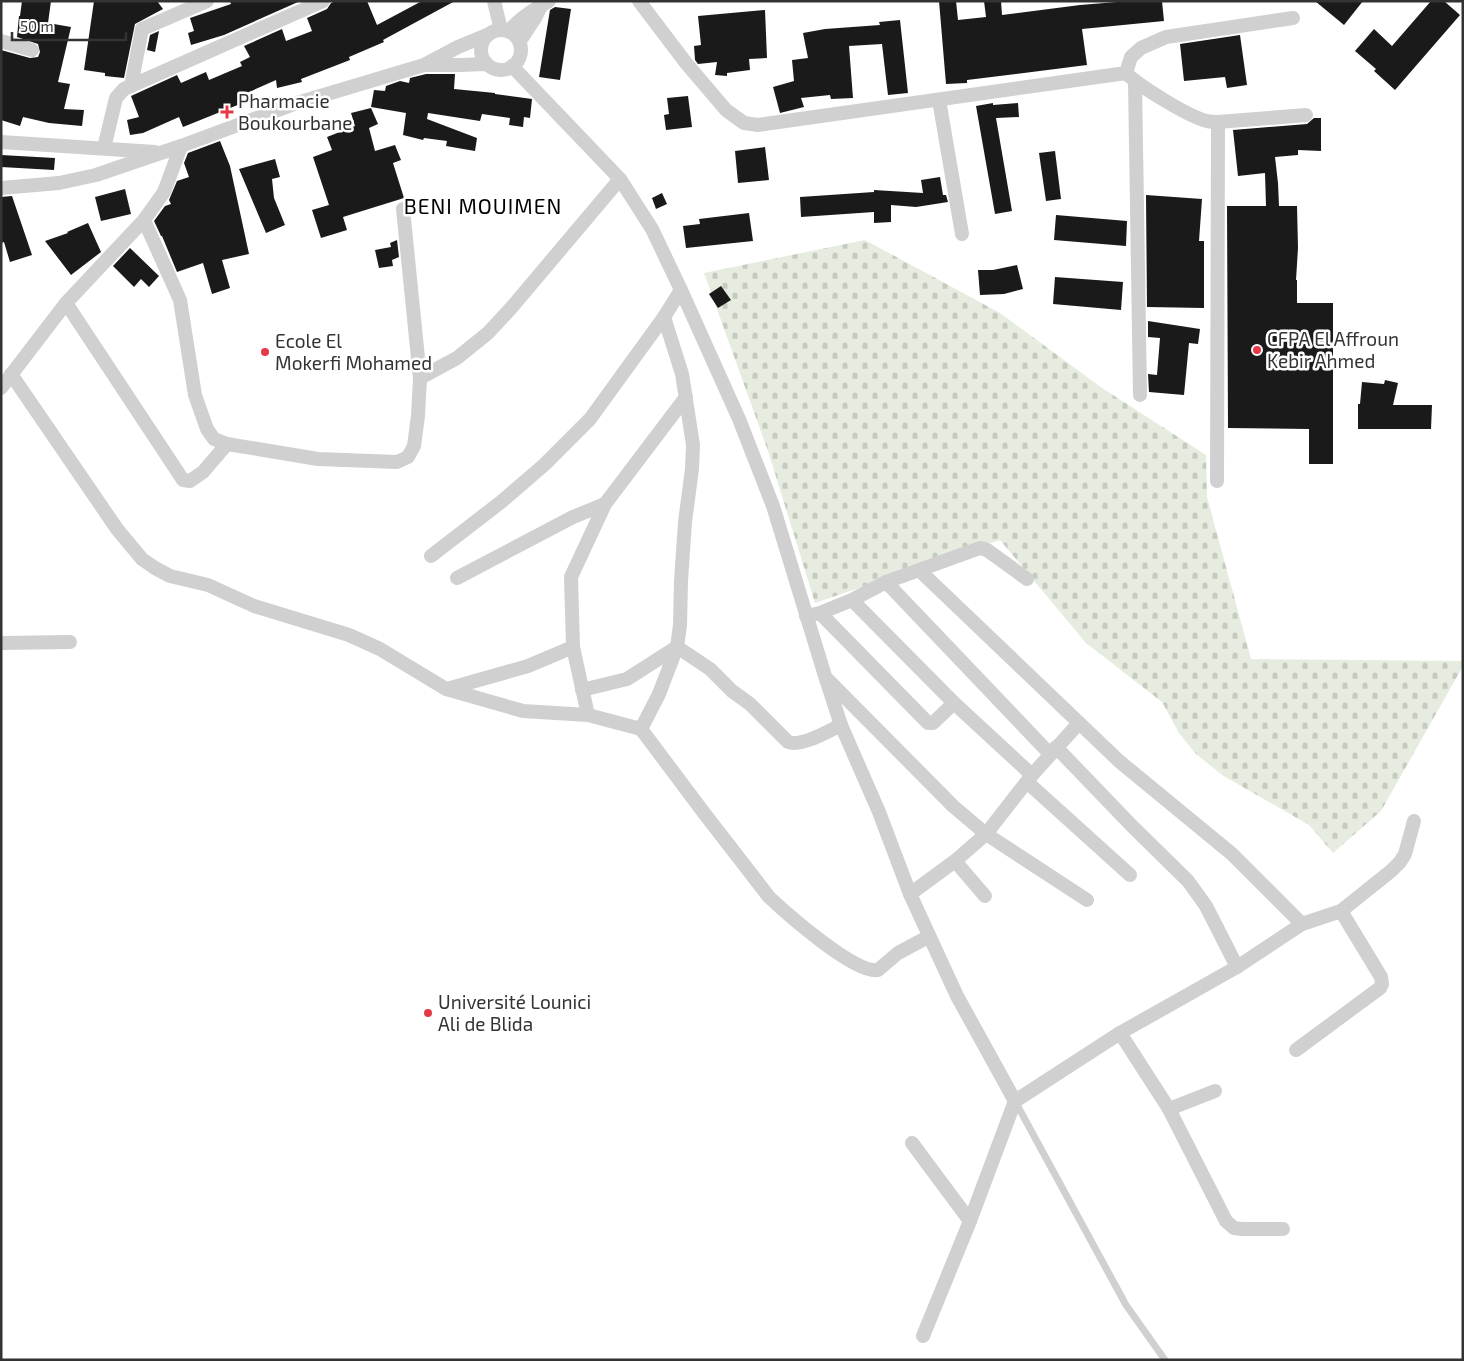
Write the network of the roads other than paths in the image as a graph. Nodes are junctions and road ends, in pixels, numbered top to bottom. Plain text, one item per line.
1 (207, 1) edge
2 (323, 1) edge
3 (494, 1) edge
4 (639, 1) edge
5 (546, 3) edge
6 (1293, 18) dead end
7 (505, 30) junction
8 (487, 35) junction
9 (1, 41) edge
10 (520, 41) junction
11 (32, 50) dead end
12 (424, 64) junction
13 (487, 64) junction
14 (512, 66) junction
15 (1131, 78) junction
16 (131, 86) junction
17 (938, 100) junction
18 (1306, 115) dead end
19 (1218, 122) junction
20 (1, 142) edge
21 (181, 146) junction
22 (104, 148) junction
23 (163, 152) junction
24 (620, 178) junction
25 (1, 188) edge
26 (403, 209) dead end
27 (144, 220) junction
28 (962, 234) dead end
29 (681, 290) junction
30 (66, 303) junction
31 (664, 317) junction
32 (11, 374) junction
33 (420, 378) junction
34 (1, 388) edge
35 (1140, 394) dead end
36 (686, 397) junction
37 (227, 444) junction
38 (1218, 481) dead end
39 (605, 504) junction
40 (431, 556) dead end
41 (919, 570) junction
42 (457, 578) dead end
43 (1027, 579) dead end
44 (886, 582) junction
45 (852, 600) junction
46 (813, 615) junction
47 (70, 642) dead end
48 (1, 643) edge
49 (573, 647) junction
50 (677, 647) junction
51 (824, 676) junction
52 (446, 689) junction
53 (582, 690) junction
54 (954, 703) junction
55 (588, 715) junction
56 (1079, 723) junction
57 (841, 725) junction
58 (641, 728) junction
59 (1053, 750) junction
60 (1029, 779) junction
61 (1414, 821) dead end
62 (986, 834) junction
63 (955, 861) junction
64 (1130, 875) dead end
65 (910, 894) junction
66 (984, 896) dead end
67 (1087, 900) dead end
68 (1341, 911) junction
69 (1302, 924) junction
70 (928, 937) junction
71 (1237, 967) junction
72 (1120, 1032) junction
73 (1296, 1050) dead end
74 (1215, 1091) dead end
75 (1014, 1100) junction
76 (1169, 1109) junction
77 (912, 1143) dead end
78 (970, 1221) junction
79 (1283, 1229) dead end
80 (923, 1336) dead end
81 (1165, 1360) edge

1 - 16 street
2 - 16 street
3 - 7 street
4 - 17 street
5 - 7 street
5 - 10 street
6 - 15 street
7 - 8 street
7 - 10 street
8 - 12 street
8 - 13 street
9 - 11 street
10 - 14 street
12 - 13 street
12 - 21 street
13 - 14 street
14 - 24 street
15 - 17 street
15 - 19 street
15 - 35 street
16 - 22 street
17 - 28 street
18 - 19 street
19 - 38 street
20 - 22 street
21 - 23 street
21 - 27 street
22 - 23 street
23 - 25 street
24 - 29 street
24 - 33 street
26 - 33 street
27 - 30 street
27 - 37 street
29 - 31 street
29 - 46 street
30 - 32 street
30 - 37 street
31 - 36 street
31 - 40 street
32 - 34 street
32 - 52 street
33 - 37 street
36 - 39 street
36 - 50 street
39 - 42 street
39 - 49 street
41 - 43 street
41 - 44 street
41 - 56 street
44 - 45 street
44 - 59 street
45 - 46 street
45 - 54 street
46 - 51 street
46 - 54 street
47 - 48 street
49 - 52 street
49 - 53 street
50 - 53 street
50 - 57 street
50 - 58 street
51 - 57 street
51 - 62 street
52 - 55 street
53 - 55 street
54 - 60 street
55 - 58 street
56 - 59 street
56 - 69 street
57 - 65 street
58 - 70 street
59 - 60 street
59 - 71 street
60 - 62 street
60 - 64 street
61 - 68 street
62 - 63 street
62 - 67 street
63 - 65 street
63 - 66 street
65 - 70 street
68 - 69 street
68 - 73 street
69 - 71 street
70 - 75 street
71 - 72 street
72 - 75 street
72 - 76 street
74 - 76 street
75 - 78 street
75 - 81 lane
76 - 79 street
77 - 78 street
78 - 80 street

